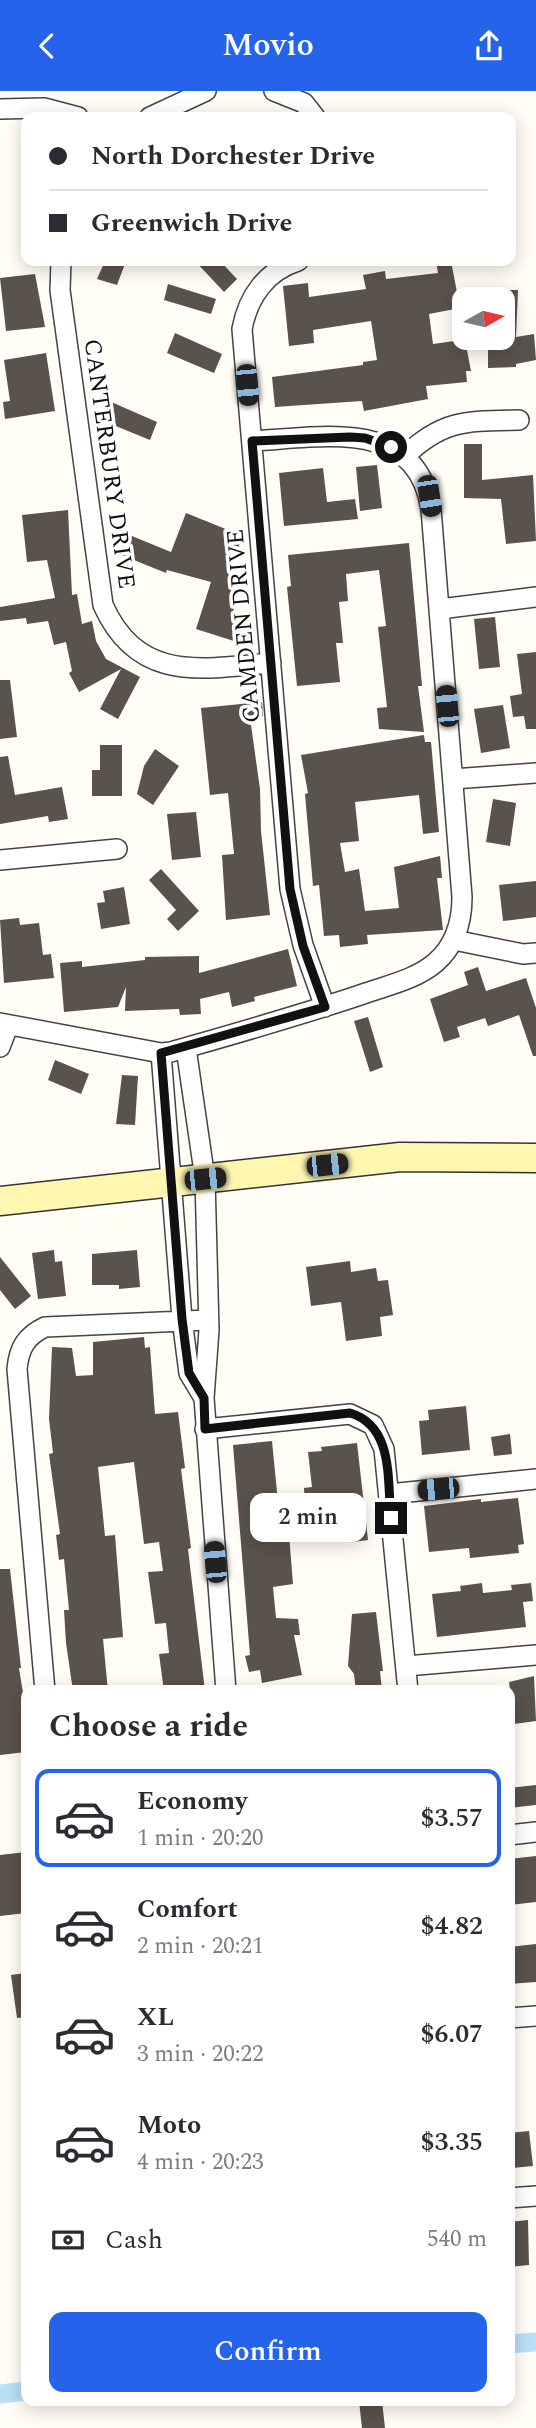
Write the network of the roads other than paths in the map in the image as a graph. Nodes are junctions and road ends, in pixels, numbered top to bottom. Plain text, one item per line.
1 (206, 91) edge
2 (274, 91) edge
3 (0, 109) edge
4 (59, 112) edge
5 (161, 112) edge
6 (311, 112) edge
7 (61, 266) edge
8 (289, 266) edge
9 (519, 420) dead end
10 (252, 441) junction
11 (405, 456) junction
12 (536, 597) edge
13 (440, 608) junction
14 (271, 663) junction
15 (536, 773) edge
16 (453, 779) junction
17 (117, 849) dead end
18 (0, 860) edge
19 (454, 940) junction
20 (536, 953) edge
21 (325, 1007) junction
22 (4, 1025) edge
23 (0, 1047) edge
24 (186, 1048) junction
25 (161, 1053) junction
26 (527, 1154) edge
27 (205, 1179) junction
28 (170, 1182) junction
29 (0, 1201) edge
30 (182, 1319) junction
31 (208, 1320) junction
32 (204, 1398) junction
33 (205, 1429) junction
34 (536, 1479) edge
35 (388, 1494) junction
36 (536, 1655) edge
37 (406, 1666) junction
38 (44, 1685) edge
39 (226, 1685) edge
40 (408, 1685) edge
41 (536, 1832) edge
42 (515, 1834) edge
43 (536, 2015) edge
44 (515, 2017) edge
45 (536, 2196) edge
46 (515, 2198) edge

1 - 5 street
2 - 6 street
3 - 4 street
7 - 14 street, CANTERBURY DRIVE
8 - 10 street, CAMDEN DRIVE
9 - 11 street
10 - 11 street
10 - 14 street, CAMDEN DRIVE
11 - 13 street
12 - 13 street
13 - 16 street
14 - 21 street, CAMDEN DRIVE
15 - 16 street
16 - 19 street
17 - 18 street
19 - 20 street
19 - 21 street
21 - 24 street
22 - 23 street
22 - 25 street
24 - 25 street
24 - 27 street
25 - 28 street
26 - 27 street
27 - 28 street
27 - 31 street
28 - 29 street
28 - 30 street
30 - 31 street
30 - 32 street
30 - 38 street
31 - 32 street
32 - 33 street
33 - 35 street
33 - 39 street
34 - 35 street
35 - 37 street
36 - 37 street
37 - 40 street
41 - 42 street
43 - 44 street
45 - 46 street

